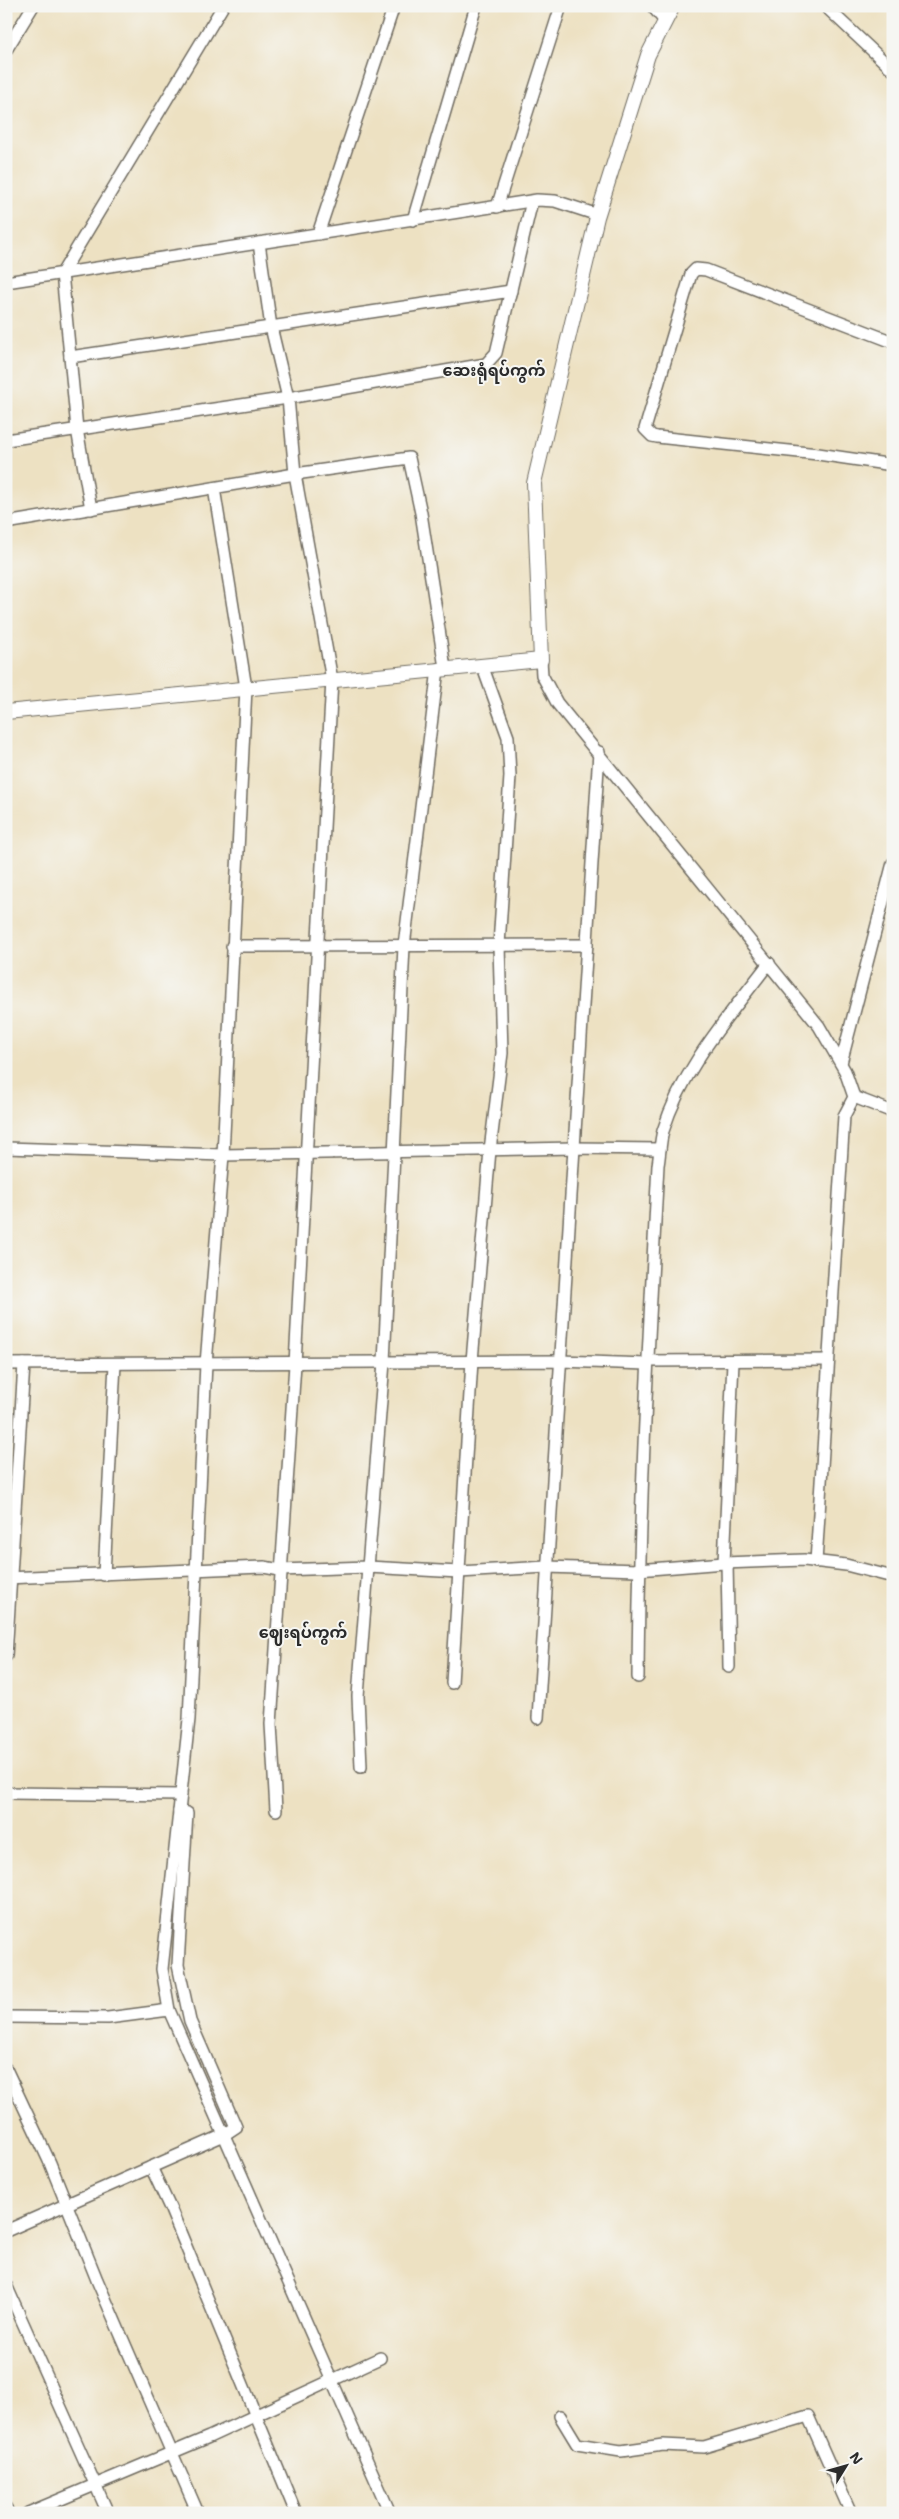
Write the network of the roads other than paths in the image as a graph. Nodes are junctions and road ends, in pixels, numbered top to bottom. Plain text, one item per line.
1 (33, 6) edge
2 (223, 6) edge
3 (394, 6) edge
4 (476, 6) edge
5 (561, 6) edge
6 (652, 6) edge
7 (673, 6) edge
8 (827, 7) edge
9 (664, 20) junction
10 (6, 50) edge
11 (893, 70) edge
12 (532, 201) junction
13 (497, 207) junction
14 (598, 215) junction
15 (413, 220) junction
16 (318, 234) junction
17 (259, 243) junction
18 (62, 274) junction
19 (6, 282) edge
20 (511, 291) junction
21 (272, 327) junction
22 (893, 342) edge
23 (70, 357) junction
24 (288, 398) junction
25 (77, 429) junction
26 (6, 440) edge
27 (893, 465) edge
28 (295, 474) junction
29 (214, 488) junction
30 (90, 509) junction
31 (6, 523) edge
32 (541, 660) junction
33 (482, 665) junction
34 (441, 669) junction
35 (332, 680) junction
36 (246, 688) junction
37 (6, 712) edge
38 (599, 752) junction
39 (893, 863) edge
40 (499, 945) junction
41 (586, 945) junction
42 (232, 946) junction
43 (318, 946) junction
44 (404, 946) junction
45 (769, 963) junction
46 (840, 1063) junction
47 (854, 1097) junction
48 (893, 1112) edge
49 (6, 1148) edge
50 (574, 1148) junction
51 (660, 1148) junction
52 (394, 1150) junction
53 (490, 1150) junction
54 (307, 1152) junction
55 (223, 1155) junction
56 (560, 1360) junction
57 (828, 1360) junction
58 (472, 1361) junction
59 (384, 1362) junction
60 (733, 1362) junction
61 (6, 1364) edge
62 (24, 1364) junction
63 (115, 1364) junction
64 (206, 1364) junction
65 (295, 1364) junction
66 (647, 1364) junction
67 (816, 1562) junction
68 (725, 1563) junction
69 (368, 1567) junction
70 (547, 1567) junction
71 (280, 1570) junction
72 (638, 1570) junction
73 (196, 1571) junction
74 (459, 1572) junction
75 (104, 1575) junction
76 (893, 1577) edge
77 (9, 1578) edge
78 (6, 1656) edge
79 (729, 1667) dead end
80 (638, 1677) dead end
81 (452, 1683) dead end
82 (538, 1718) dead end
83 (361, 1767) dead end
84 (6, 1793) edge
85 (181, 1795) junction
86 (276, 1810) dead end
87 (179, 1811) junction
88 (169, 2010) junction
89 (6, 2017) edge
90 (6, 2069) edge
91 (224, 2135) junction
92 (151, 2167) junction
93 (67, 2204) junction
94 (6, 2231) edge
95 (6, 2285) edge
96 (380, 2358) dead end
97 (332, 2382) junction
98 (255, 2414) junction
99 (560, 2416) dead end
100 (173, 2452) junction
101 (96, 2486) junction
102 (6, 2508) edge
103 (8, 2513) edge
104 (28, 2513) edge
105 (108, 2513) edge
106 (198, 2513) edge
107 (296, 2513) edge
108 (390, 2513) edge
109 (851, 2513) edge

1 - 10 street
2 - 18 street
3 - 16 street
4 - 15 street
5 - 13 street
6 - 9 street
7 - 9 street
8 - 11 street
9 - 14 street
12 - 13 street
12 - 14 street
12 - 20 street
13 - 15 street
14 - 32 street
15 - 16 street
16 - 17 street
17 - 18 street
17 - 21 street
18 - 19 street
18 - 23 street
20 - 21 street
20 - 24 street
21 - 23 street
21 - 24 street
22 - 27 street
23 - 25 street
24 - 25 street
24 - 28 street
25 - 26 street
25 - 30 street
28 - 29 street
28 - 34 street
28 - 35 street
29 - 30 street
29 - 36 street
30 - 31 street
32 - 33 street
32 - 38 street
33 - 34 street
33 - 40 street
34 - 35 street
34 - 44 street
35 - 36 street
35 - 43 street
36 - 37 street
36 - 42 street
38 - 41 street
38 - 45 street
39 - 46 street
40 - 41 street
40 - 44 street
40 - 53 street
41 - 50 street
42 - 43 street
42 - 55 street
43 - 44 street
43 - 54 street
44 - 52 street
45 - 46 street
45 - 51 street
46 - 47 street
47 - 48 street
47 - 57 street
49 - 55 street
50 - 51 street
50 - 53 street
50 - 56 street
51 - 66 street
52 - 53 street
52 - 54 street
52 - 59 street
53 - 58 street
54 - 55 street
54 - 65 street
55 - 64 street
56 - 58 street
56 - 66 street
56 - 70 street
57 - 60 street
57 - 67 street
58 - 59 street
58 - 74 street
59 - 65 street
59 - 69 street
60 - 66 street
60 - 68 street
61 - 62 street
62 - 63 street
62 - 77 street
63 - 64 street
63 - 75 street
64 - 65 street
64 - 73 street
65 - 71 street
66 - 72 street
67 - 68 street
67 - 76 street
68 - 72 street
68 - 79 street
69 - 71 street
69 - 74 street
69 - 83 street
70 - 72 street
70 - 74 street
70 - 82 street
71 - 73 street
71 - 86 street
72 - 80 street
73 - 75 street
73 - 85 street
74 - 81 street
75 - 77 street
77 - 78 street
84 - 85 street
85 - 87 street
87 - 88 street
87 - 91 street
88 - 89 street
88 - 91 street
90 - 93 street
91 - 92 street
91 - 97 street
92 - 93 street
92 - 98 street
93 - 94 street
93 - 100 street
95 - 101 street
96 - 97 street
97 - 98 street
97 - 108 street
98 - 100 street
98 - 107 street
99 - 109 street
100 - 101 street
100 - 106 street
101 - 104 street
101 - 105 street
102 - 103 street

